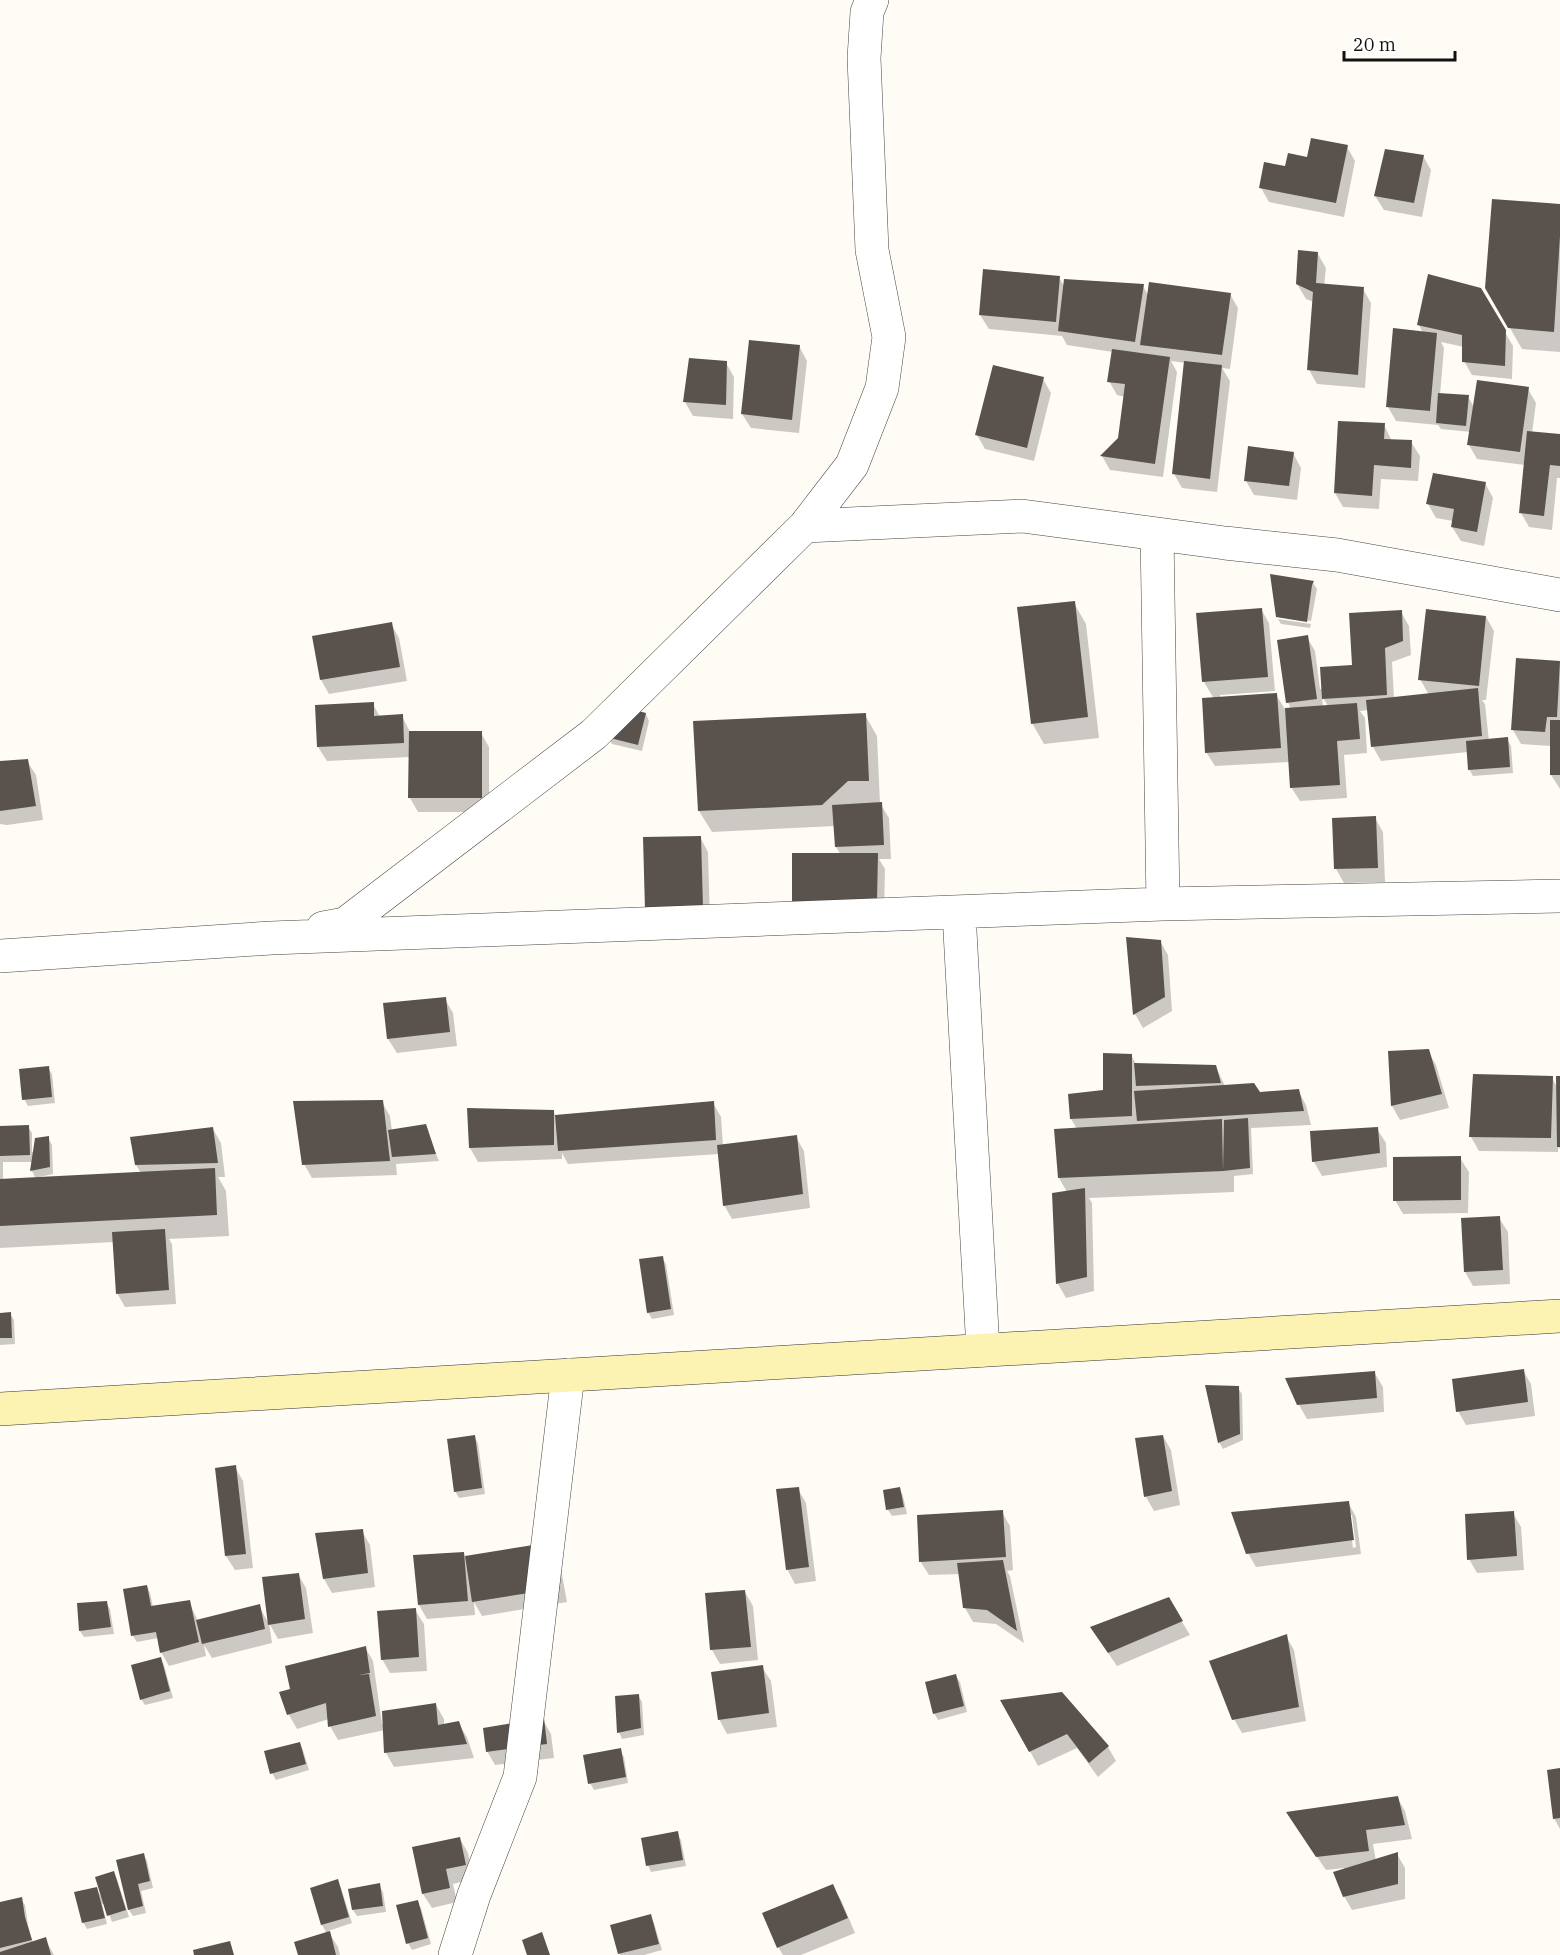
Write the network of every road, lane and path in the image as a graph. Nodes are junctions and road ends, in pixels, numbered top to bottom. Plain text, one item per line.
1 (872, 0) edge
2 (805, 526) junction
3 (1157, 534) junction
4 (1560, 594) edge
5 (1560, 896) edge
6 (1163, 904) junction
7 (959, 913) junction
8 (271, 938) junction
9 (0, 956) edge
10 (1560, 1316) edge
11 (983, 1350) junction
12 (567, 1375) junction
13 (0, 1408) edge
14 (454, 1955) edge

1 - 2 street
2 - 3 street
2 - 8 street
3 - 4 street
3 - 6 street
5 - 6 street
6 - 7 street
7 - 8 street
7 - 11 street
8 - 9 street
10 - 11 street
11 - 12 street
12 - 13 street
12 - 14 street

